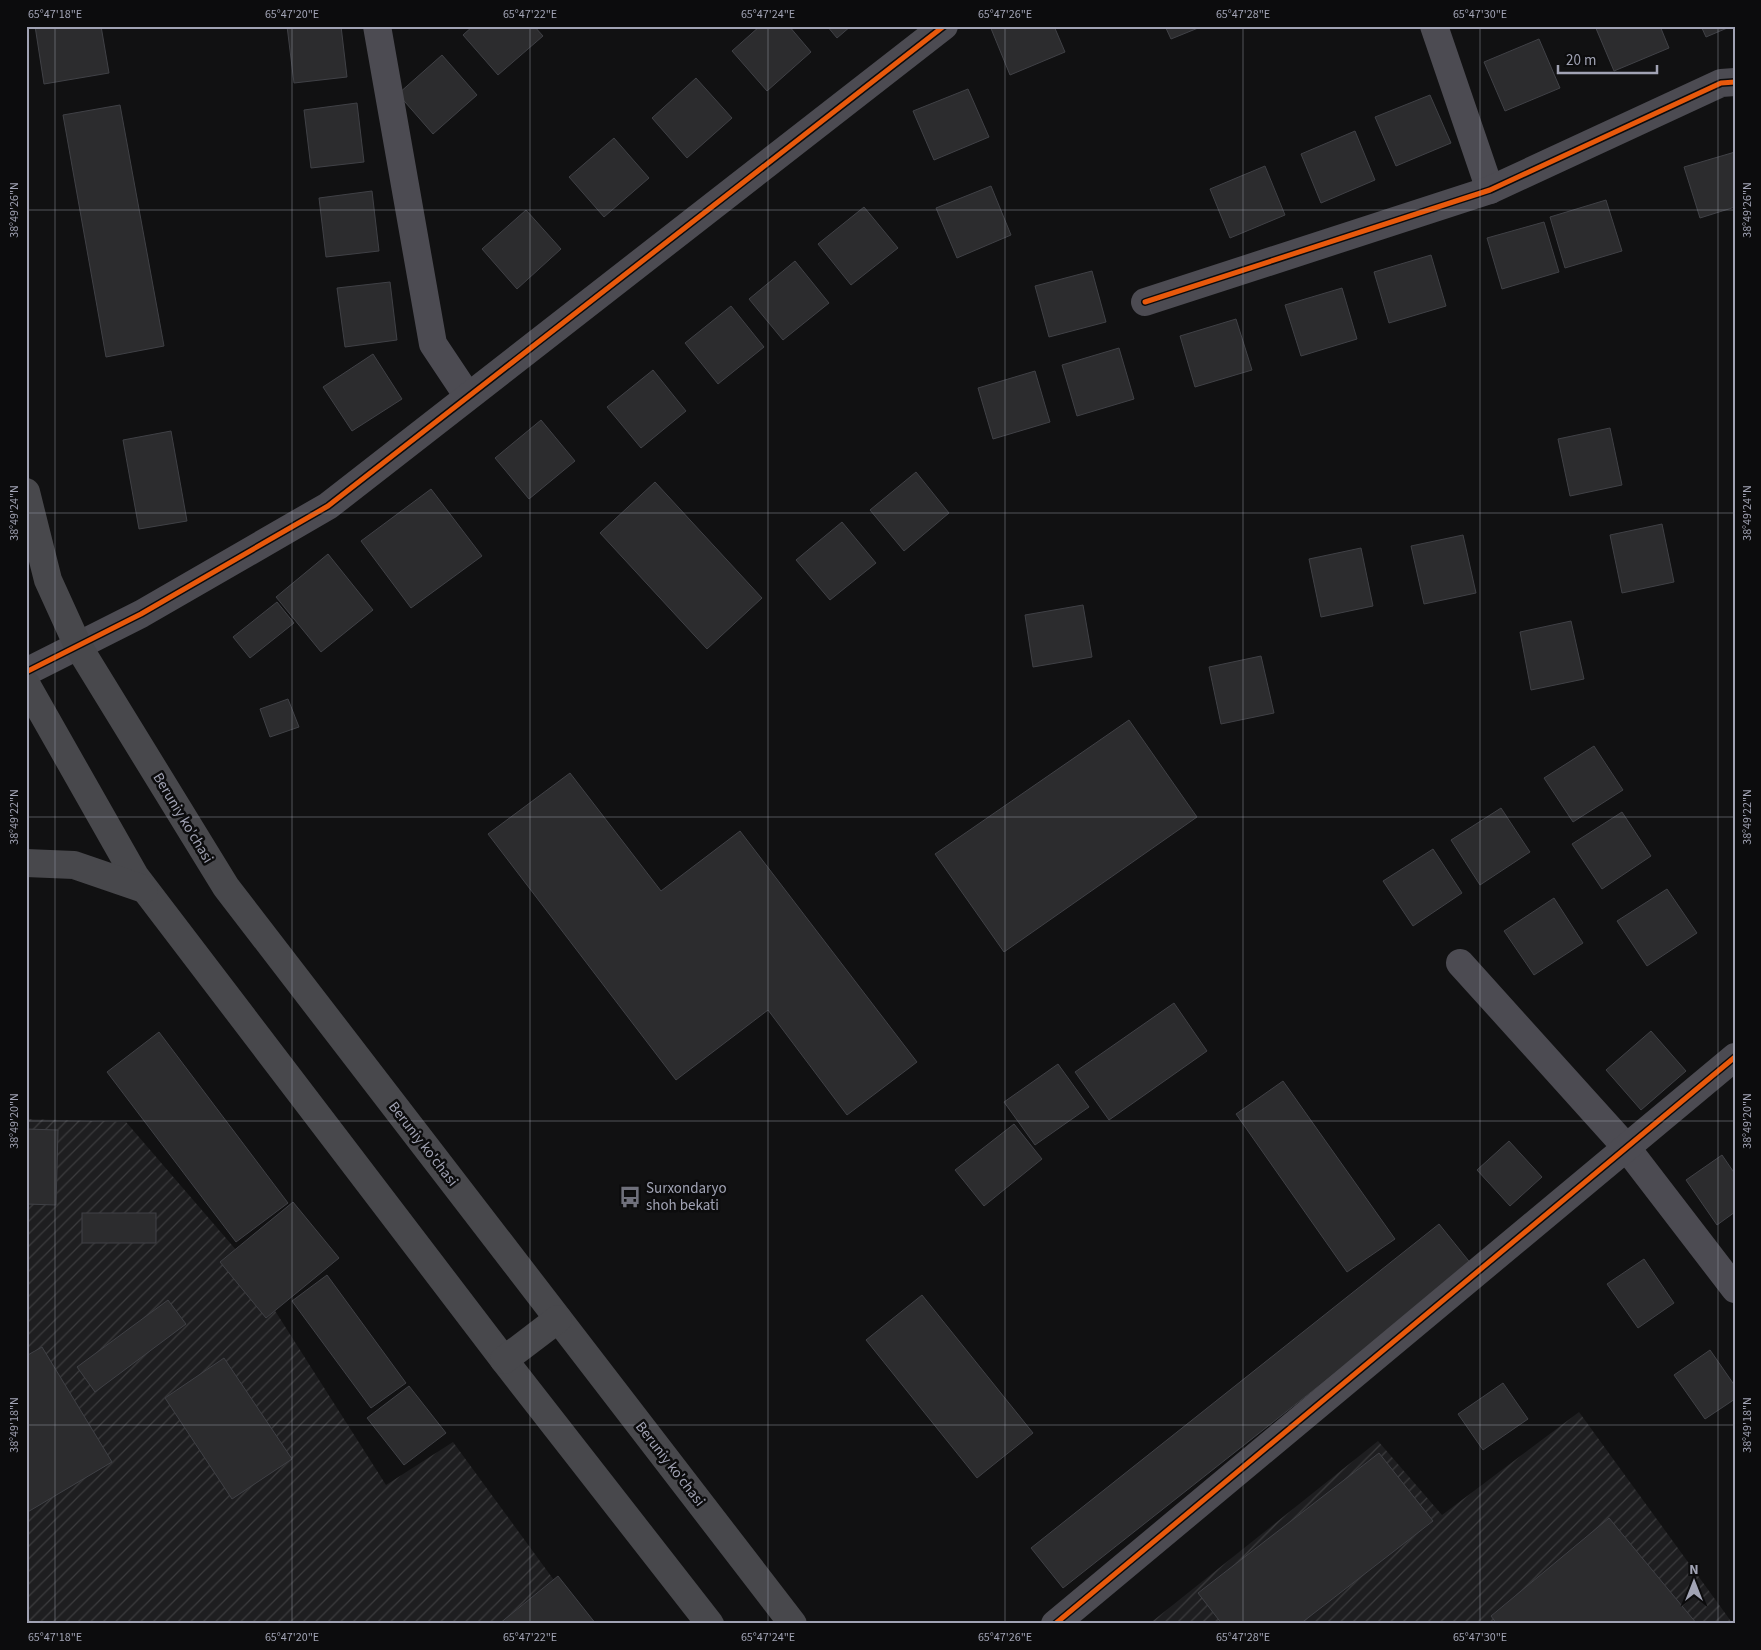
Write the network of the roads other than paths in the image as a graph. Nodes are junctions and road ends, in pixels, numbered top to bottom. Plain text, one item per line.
1 (944, 26) edge
2 (1434, 26) edge
3 (380, 28) edge
4 (1735, 82) edge
5 (1490, 190) junction
6 (1145, 302) dead end
7 (467, 395) junction
8 (26, 492) edge
9 (78, 646) junction
10 (26, 672) edge
11 (26, 684) edge
12 (26, 863) edge
13 (144, 888) junction
14 (1460, 963) dead end
15 (1735, 1057) edge
16 (1626, 1147) junction
17 (1735, 1288) edge
18 (558, 1319) junction
19 (504, 1360) junction
20 (710, 1624) edge
21 (793, 1624) edge
22 (1055, 1624) edge

1 - 7 street
2 - 5 street
3 - 7 street
4 - 5 street
5 - 6 street
7 - 9 street
8 - 9 main road, Beruniy ko'chasi
9 - 10 street
9 - 18 main road, Beruniy ko'chasi
11 - 13 main road
12 - 13 main road
13 - 19 main road
14 - 16 street
15 - 16 street
16 - 17 street
16 - 22 street
18 - 19 main road
18 - 21 main road, Beruniy ko'chasi
19 - 20 main road

